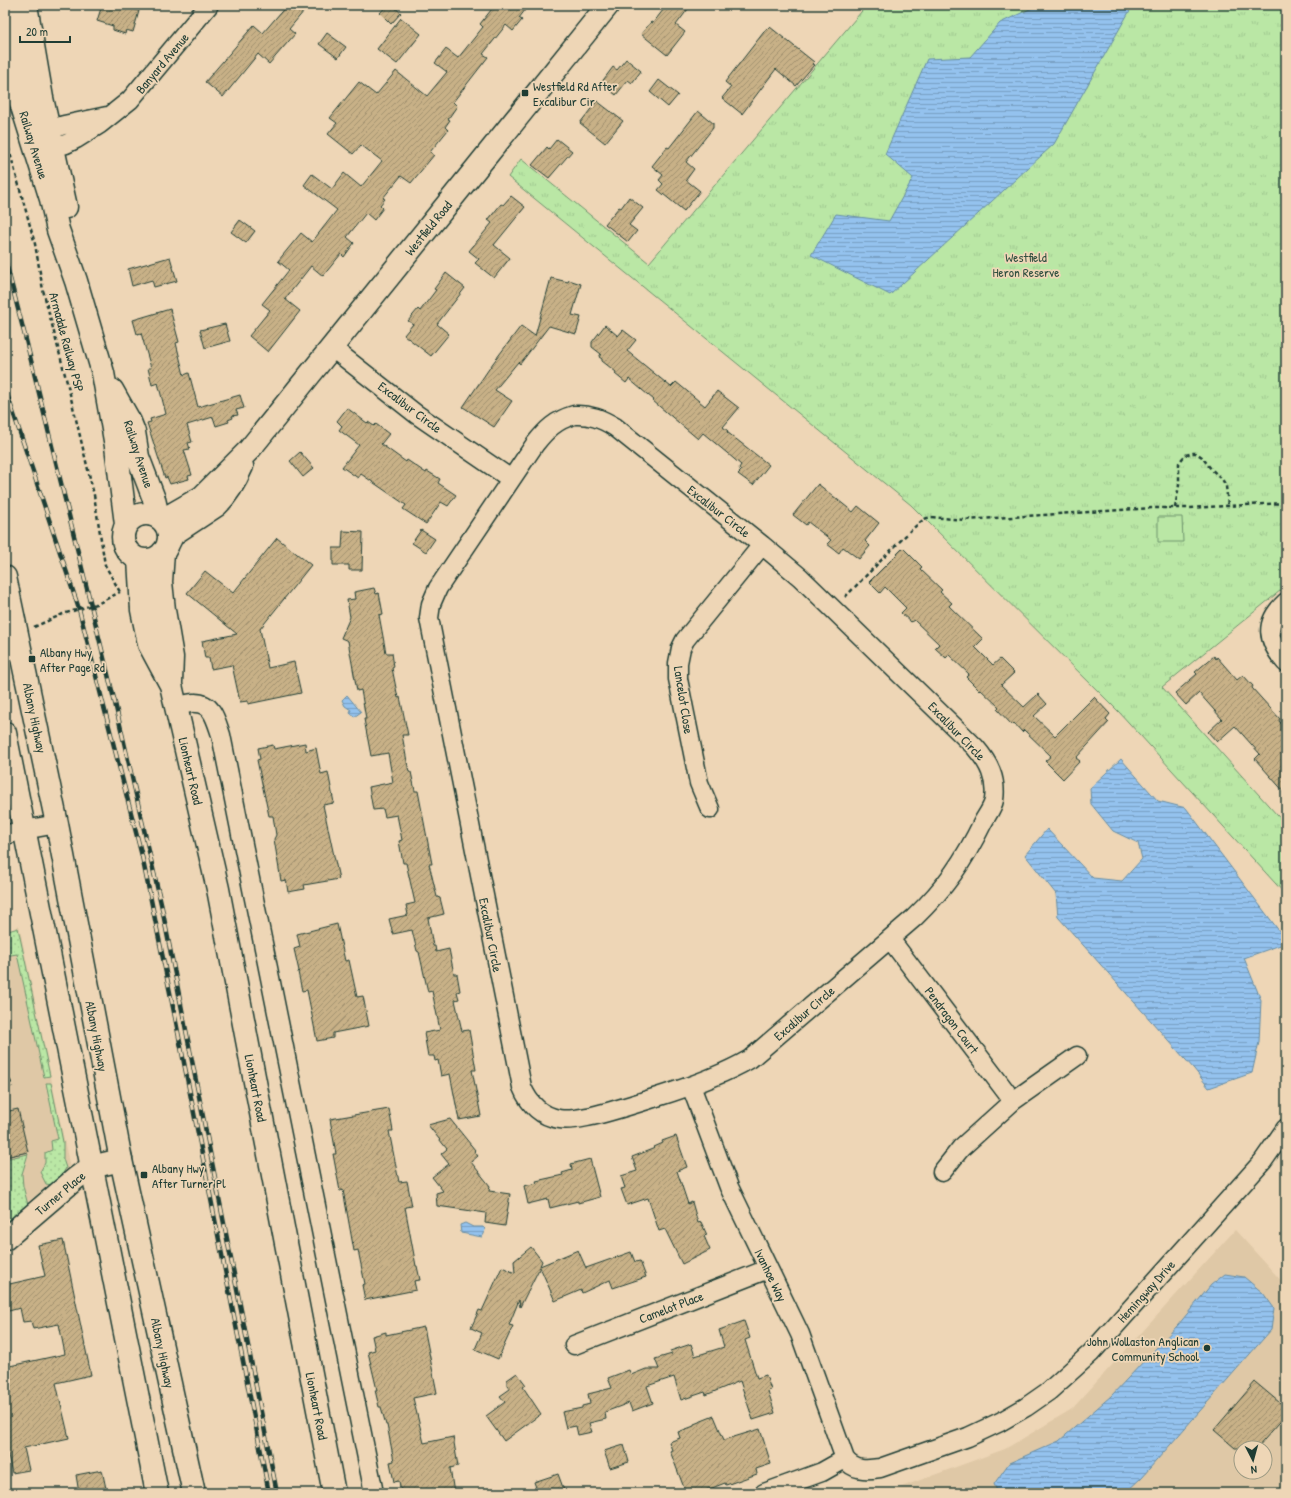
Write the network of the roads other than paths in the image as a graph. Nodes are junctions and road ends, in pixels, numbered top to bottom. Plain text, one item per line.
1 (6, 5) edge
2 (20, 5) edge
3 (26, 5) edge
4 (210, 5) edge
5 (608, 5) edge
6 (10, 42) junction
7 (43, 141) junction
8 (331, 347) junction
9 (103, 373) junction
10 (249, 450) junction
11 (511, 479) junction
12 (160, 518) junction
13 (126, 524) junction
14 (762, 545) junction
15 (166, 548) junction
16 (139, 559) junction
17 (5, 577) edge
18 (1286, 602) edge
19 (1286, 663) edge
20 (171, 685) junction
21 (176, 707) junction
22 (5, 733) edge
23 (710, 809) dead end
24 (57, 824) junction
25 (15, 833) edge
26 (890, 939) junction
27 (1077, 1056) dead end
28 (691, 1086) junction
29 (1013, 1102) junction
30 (1286, 1128) edge
31 (121, 1160) junction
32 (91, 1167) junction
33 (942, 1172) dead end
34 (5, 1239) edge
35 (768, 1269) junction
36 (574, 1345) dead end
37 (847, 1462) junction
38 (158, 1493) edge
39 (194, 1493) edge
40 (334, 1493) edge
41 (374, 1493) edge
42 (764, 1493) edge

1 - 6 main road, Railway Avenue
2 - 6 main road
3 - 7 main road, Railway Avenue
4 - 7 street, Banyard Avenue
5 - 8 main road, Westfield Road
6 - 7 main road, Railway Avenue
7 - 9 main road, Railway Avenue
8 - 10 main road, Westfield Road
8 - 11 street, Excalibur Circle
9 - 12 main road, Railway Avenue
9 - 13 main road, Railway Avenue
10 - 12 main road, Westfield Road
10 - 15 main road, Westfield Road
11 - 14 street, Excalibur Circle
11 - 28 street, Excalibur Circle
12 - 13 main road
12 - 15 main road
13 - 16 main road
14 - 23 street, Lancelot Close
14 - 26 street, Excalibur Circle
15 - 16 main road
15 - 20 main road, Lionheart Road
16 - 20 main road, Lionheart Road
17 - 24 main road, Albany Highway
18 - 19 street
20 - 21 main road, Lionheart Road
21 - 40 main road, Lionheart Road
21 - 41 street
22 - 25 main road
24 - 25 street
24 - 31 main road, Albany Highway
25 - 32 main road
26 - 28 street, Excalibur Circle
26 - 29 street, Pendragon Court
27 - 29 street
28 - 35 street, Ivanhoe Way
29 - 33 street
30 - 37 street, Hemingway Drive
31 - 32 main road, Turner Place
31 - 39 main road, Albany Highway
32 - 34 main road, Turner Place
32 - 38 main road
35 - 36 street, Camelot Place
35 - 37 street, Ivanhoe Way
37 - 42 street

